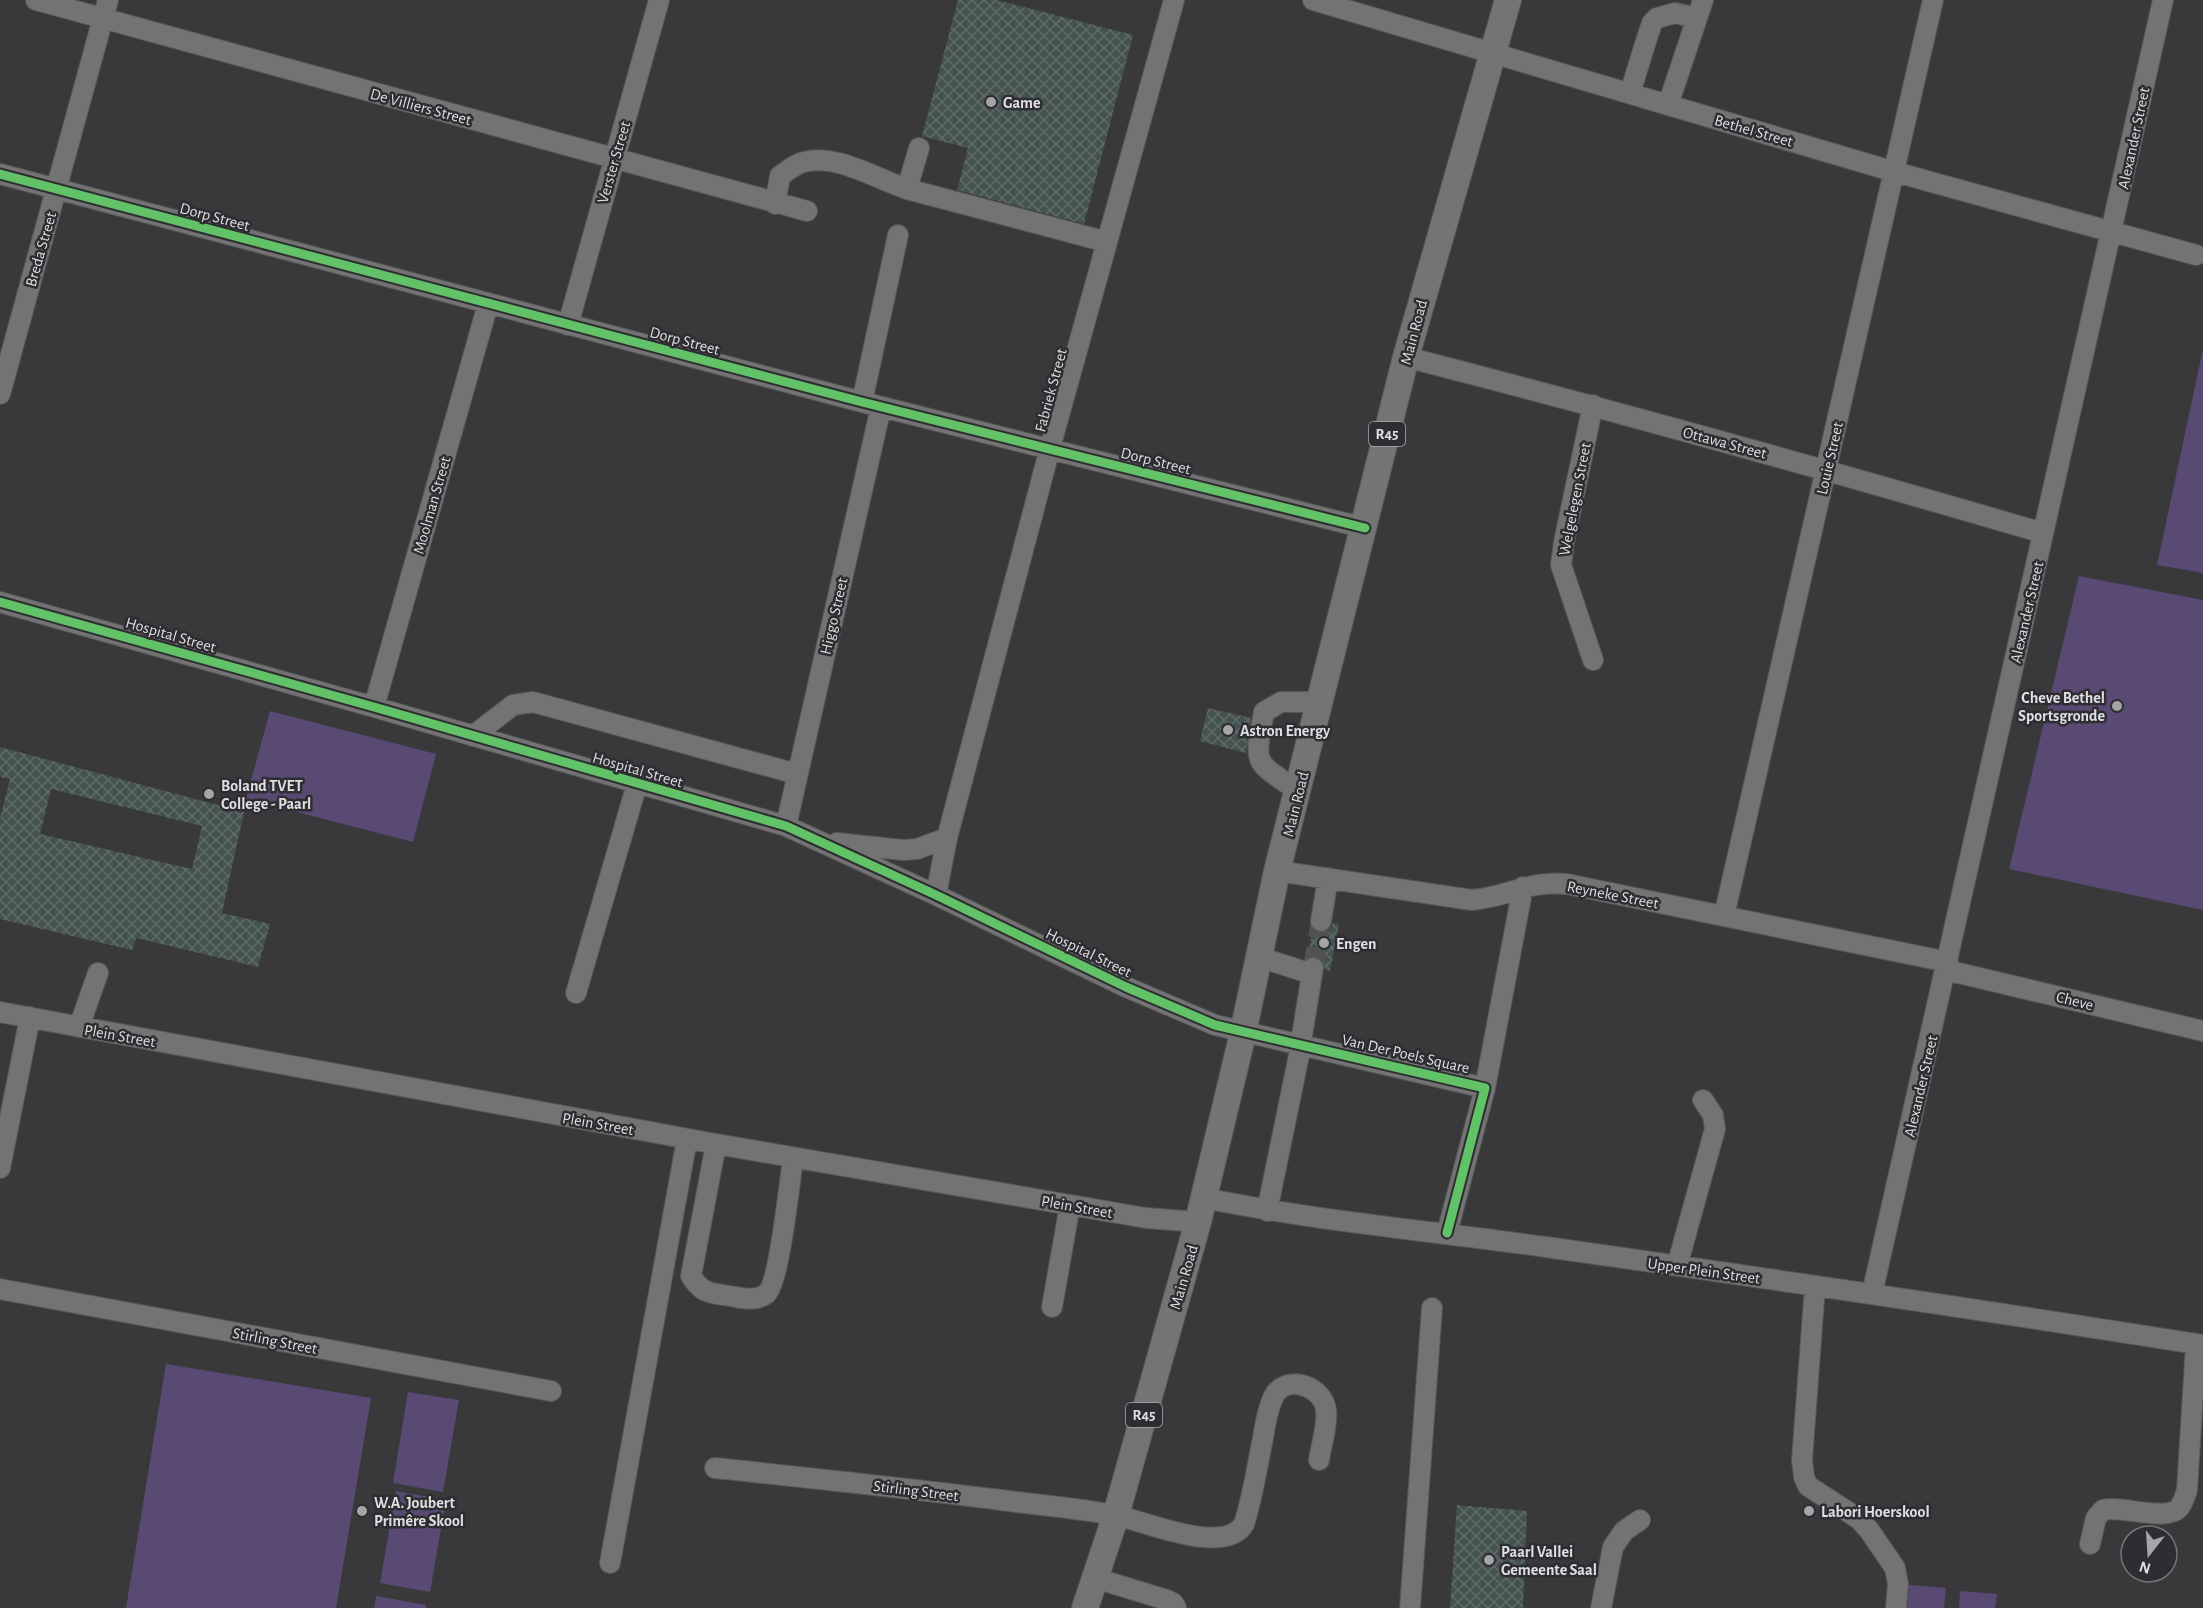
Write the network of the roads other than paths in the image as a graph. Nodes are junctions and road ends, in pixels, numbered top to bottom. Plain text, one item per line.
1 (36, 0) edge
2 (659, 0) edge
3 (1174, 0) edge
4 (1313, 0) edge
5 (1508, 0) edge
6 (1933, 0) edge
7 (2163, 0) edge
8 (105, 9) edge
9 (1700, 9) edge
10 (1492, 53) junction
11 (1630, 93) junction
12 (1668, 105) junction
13 (919, 147) dead end
14 (614, 159) junction
15 (1895, 172) junction
16 (0, 174) edge
17 (57, 189) junction
18 (907, 189) junction
19 (775, 204) junction
20 (807, 211) dead end
21 (2112, 232) junction
22 (898, 235) dead end
23 (1107, 242) junction
24 (2196, 255) dead end
25 (488, 304) junction
26 (568, 325) junction
27 (1406, 357) junction
28 (0, 394) edge
29 (872, 404) junction
30 (1593, 405) junction
31 (1050, 448) junction
32 (1826, 470) junction
33 (1365, 528) junction
34 (2043, 533) junction
35 (0, 602) edge
36 (1593, 660) dead end
37 (1321, 702) junction
38 (375, 707) junction
39 (473, 736) junction
40 (797, 774) junction
41 (637, 784) junction
42 (1298, 791) junction
43 (786, 826) junction
44 (947, 838) junction
45 (820, 841) junction
46 (1277, 872) junction
47 (1328, 878) junction
48 (1523, 887) junction
49 (936, 895) junction
50 (1724, 916) junction
51 (1321, 921) tunnel mouth
52 (1259, 957) junction
53 (1947, 966) junction
54 (98, 973) dead end
55 (576, 993) dead end
56 (0, 1012) edge
57 (30, 1017) junction
58 (79, 1027) junction
59 (2203, 1031) edge
60 (1243, 1033) junction
61 (1301, 1044) junction
62 (1485, 1088) junction
63 (1703, 1100) dead end
64 (687, 1139) junction
65 (716, 1144) junction
66 (793, 1158) junction
67 (0, 1168) edge
68 (1070, 1205) junction
69 (1201, 1210) junction
70 (1268, 1211) junction
71 (1447, 1233) junction
72 (1677, 1266) junction
73 (1815, 1286) junction
74 (0, 1289) edge
75 (1872, 1294) junction
76 (1052, 1308) dead end
77 (1432, 1308) dead end
78 (2200, 1344) edge
79 (551, 1391) dead end
80 (1318, 1460) dead end
81 (715, 1468) dead end
82 (1116, 1515) junction
83 (1640, 1520) dead end
84 (2090, 1544) dead end
85 (610, 1563) dead end
86 (1095, 1578) junction
87 (1085, 1608) edge
88 (1176, 1608) edge
89 (1410, 1608) edge
90 (1602, 1608) edge
91 (1896, 1608) edge

1 - 8 street, De Villiers Street
2 - 14 street, Verster Street
3 - 23 street, Fabriek Street
4 - 10 street, Bethel Street
5 - 10 main road, Main Road / R45
6 - 15 street, Louie Street
7 - 21 street, Alexander Street
8 - 14 street, De Villiers Street
8 - 17 street, Breda Street
9 - 11 street
9 - 12 street
10 - 11 street, Bethel Street
10 - 27 main road, Main Road / R45
11 - 12 street, Bethel Street
12 - 15 street, Bethel Street
13 - 18 street
14 - 19 street, De Villiers Street
14 - 26 street, Verster Street
15 - 21 street, Bethel Street
15 - 32 street, Louie Street
16 - 17 street, Dorp Street
17 - 25 street, Dorp Street
17 - 28 street, Breda Street
18 - 19 street
18 - 23 street
19 - 20 street, De Villiers Street
21 - 24 street, Bethel Street
21 - 34 street, Alexander Street
22 - 29 street, Higgo Street
23 - 31 street, Fabriek Street
25 - 26 street, Dorp Street
25 - 38 street, Moolman Street
26 - 29 street, Dorp Street
27 - 30 street, Ottawa Street
27 - 33 main road, Main Road / R45
29 - 31 street, Dorp Street
29 - 40 street, Higgo Street
30 - 32 street, Ottawa Street
30 - 36 street, Welgelegen Street
31 - 33 street, Dorp Street
31 - 44 street, Fabriek Street
32 - 34 street, Ottawa Street
32 - 50 street, Louie Street
33 - 37 main road, Main Road / R45
34 - 53 street, Alexander Street
35 - 38 street, Hospital Street
37 - 42 main road, Main Road / R45
37 - 42 street
38 - 39 street, Hospital Street
39 - 40 street
39 - 41 street, Hospital Street
40 - 43 street, Higgo Street
41 - 43 street, Hospital Street
41 - 55 street
42 - 46 main road, Main Road / R45
43 - 45 street, Hospital Street
44 - 45 street
44 - 49 street, Fabriek Street
45 - 49 street, Hospital Street
46 - 47 street, Reyneke Street
46 - 52 main road, Main Road / R45
47 - 48 street, Reyneke Street
47 - 51 street
48 - 50 street, Reyneke Street
48 - 62 street, Van Der Poels Square
49 - 60 street, Hospital Street
50 - 53 street, Reyneke Street
52 - 60 main road, Main Road / R45
52 - 61 street
53 - 59 street, Cheve
53 - 75 street, Alexander Street
54 - 58 street
56 - 57 street, Plein Street
57 - 58 street, Plein Street
57 - 67 street
58 - 64 street, Plein Street
60 - 61 street, Van Der Poels Square
60 - 69 main road, Main Road / R45
61 - 62 street, Van Der Poels Square
61 - 70 street
62 - 71 street, Van Der Poels Square
63 - 72 street
64 - 65 street, Plein Street
64 - 85 street
65 - 66 street, Plein Street
65 - 66 street
66 - 68 street, Plein Street
68 - 69 street, Plein Street
68 - 76 street
69 - 70 street, Upper Plein Street
69 - 82 main road, Main Road / R45
70 - 71 street, Upper Plein Street
71 - 72 street, Upper Plein Street
72 - 73 street, Upper Plein Street
73 - 75 street, Upper Plein Street
73 - 91 street
74 - 79 street, Stirling Street
75 - 78 street, Upper Plein Street
77 - 89 street
78 - 84 street
80 - 82 street, Stirling Street
81 - 82 street, Stirling Street
82 - 86 main road, Main Road / R45
83 - 90 street
86 - 87 main road, Main Road / R45
86 - 88 street

